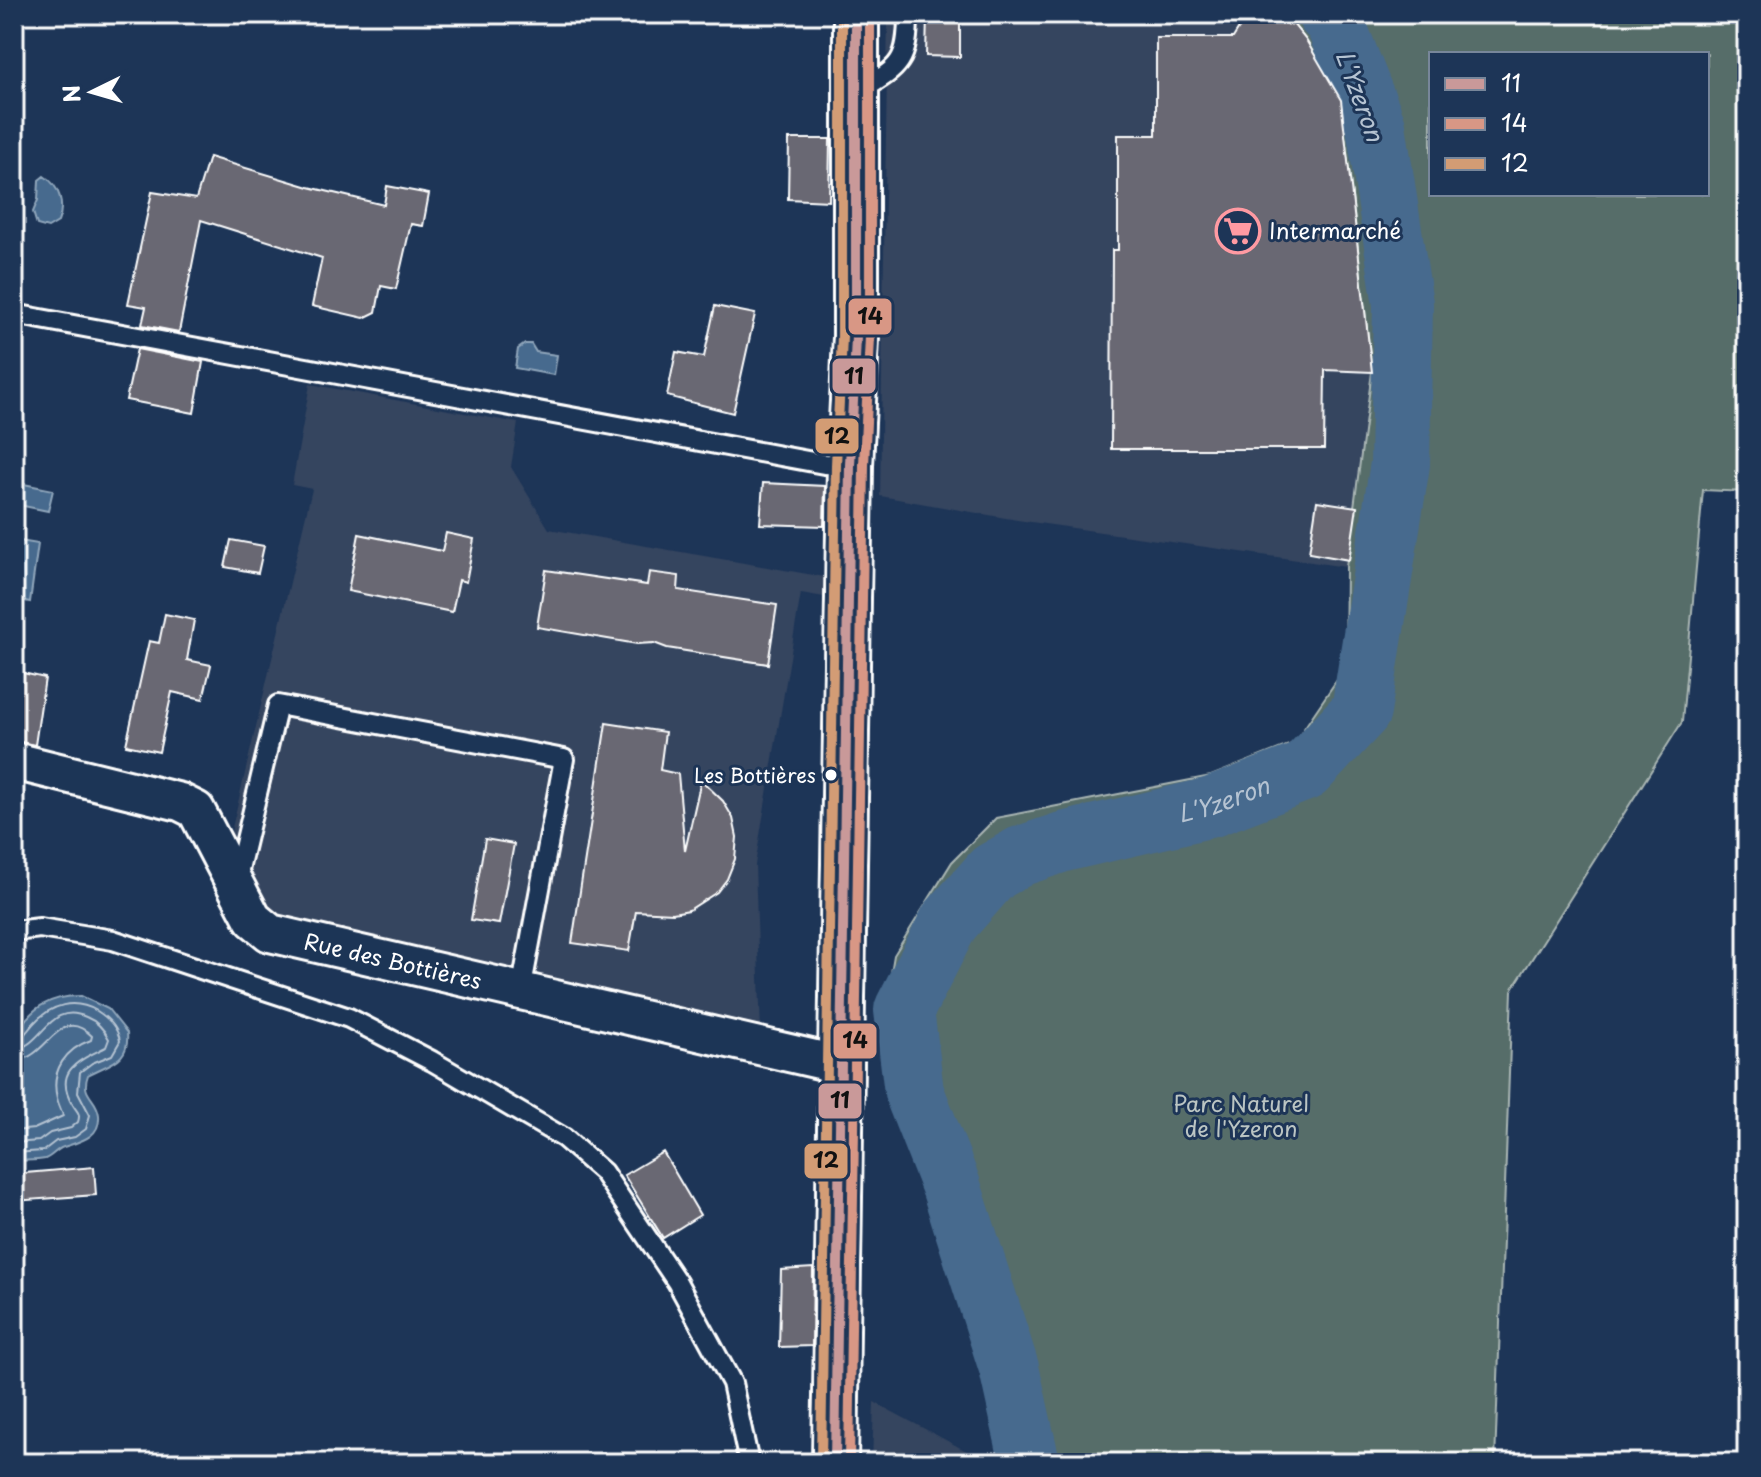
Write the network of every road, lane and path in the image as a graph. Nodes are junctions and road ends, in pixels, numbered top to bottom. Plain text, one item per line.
1 (856, 14) edge
2 (914, 23) edge
3 (856, 93) junction
4 (14, 314) edge
5 (850, 465) junction
6 (14, 761) edge
7 (236, 885) junction
8 (14, 931) edge
9 (521, 991) junction
10 (841, 1065) junction
11 (749, 1463) edge
12 (835, 1463) edge

1 - 3 main road
2 - 3 lane
3 - 5 main road
4 - 5 lane
5 - 10 main road
6 - 7 street, Rue des Bottières
7 - 9 street, Rue des Bottières
7 - 9 lane
8 - 11 lane
9 - 10 street, Rue des Bottières
10 - 12 main road

